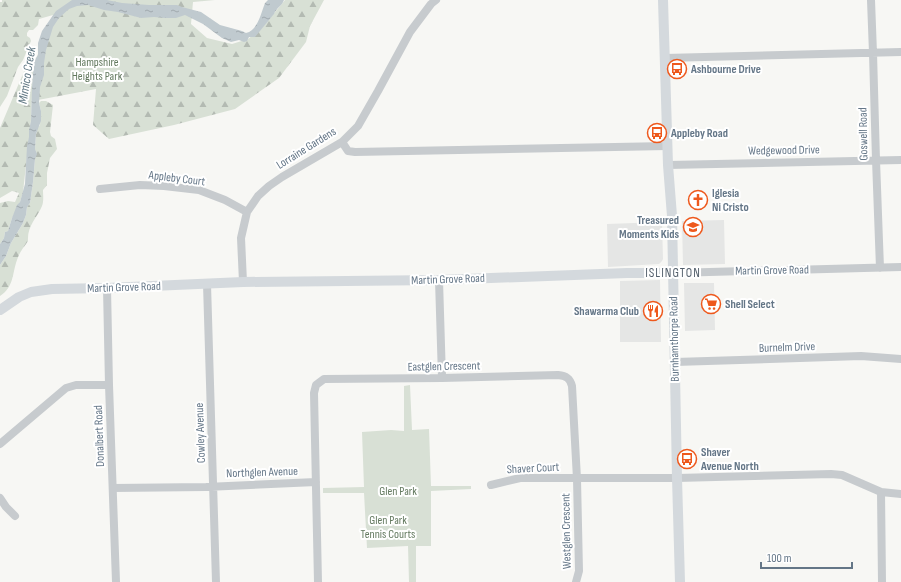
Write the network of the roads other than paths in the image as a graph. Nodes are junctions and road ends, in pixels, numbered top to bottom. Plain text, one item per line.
1 (436, 0) edge
2 (663, 0) edge
3 (871, 0) edge
4 (901, 52) edge
5 (873, 53) junction
6 (665, 58) junction
7 (342, 142) junction
8 (668, 146) junction
9 (876, 160) junction
10 (901, 160) edge
11 (668, 165) junction
12 (100, 189) dead end
13 (247, 212) junction
14 (901, 267) edge
15 (880, 268) junction
16 (673, 273) junction
17 (439, 280) junction
18 (243, 282) junction
19 (207, 284) junction
20 (107, 288) junction
21 (0, 310) edge
22 (901, 359) edge
23 (675, 362) junction
24 (442, 378) junction
25 (109, 385) junction
26 (0, 444) edge
27 (677, 478) junction
28 (577, 479) junction
29 (316, 482) junction
30 (490, 485) dead end
31 (214, 486) junction
32 (113, 488) junction
33 (881, 492) junction
34 (901, 494) edge
35 (0, 498) edge
36 (15, 516) dead end
37 (116, 582) edge
38 (216, 582) edge
39 (318, 582) edge
40 (576, 582) edge
41 (680, 582) edge
42 (882, 582) edge

1 - 7 street, Lorraine Gardens
2 - 6 main road, Burnhamthorpe Road
3 - 5 street, Goswell Road
4 - 5 street
5 - 6 street
5 - 9 street, Goswell Road
6 - 8 main road, Burnhamthorpe Road
7 - 8 street
7 - 13 street, Lorraine Gardens
8 - 11 main road, Burnhamthorpe Road
9 - 10 street, Wedgewood Drive
9 - 11 street, Wedgewood Drive
9 - 15 street, Goswell Road
11 - 16 main road, Burnhamthorpe Road
12 - 13 street, Appleby Court
13 - 18 street, Lorraine Gardens
14 - 15 street, Martin Grove Road
15 - 16 street, Martin Grove Road
16 - 17 main road, Martin Grove Road
16 - 23 main road, Burnhamthorpe Road
17 - 18 main road, Martin Grove Road
17 - 24 street
18 - 19 main road, Martin Grove Road
19 - 20 main road, Martin Grove Road
19 - 31 street, Cowley Avenue
20 - 21 main road, Martin Grove Road
20 - 25 street, Donalbert Road
22 - 23 street, Burnelm Drive
23 - 27 main road, Burnhamthorpe Road
24 - 28 street, Eastglen Crescent
24 - 29 street, Eastglen Crescent
25 - 26 street
25 - 32 street, Donalbert Road
27 - 28 street
27 - 33 street
27 - 41 main road, Burnhamthorpe Road
28 - 30 street, Shaver Court
28 - 40 street, Westglen Crescent
29 - 31 street, Northglen Avenue
29 - 39 street
31 - 32 street, Northglen Avenue
31 - 38 street, Cowley Avenue
32 - 37 street, Donalbert Road
33 - 34 street
33 - 42 street
35 - 36 street

